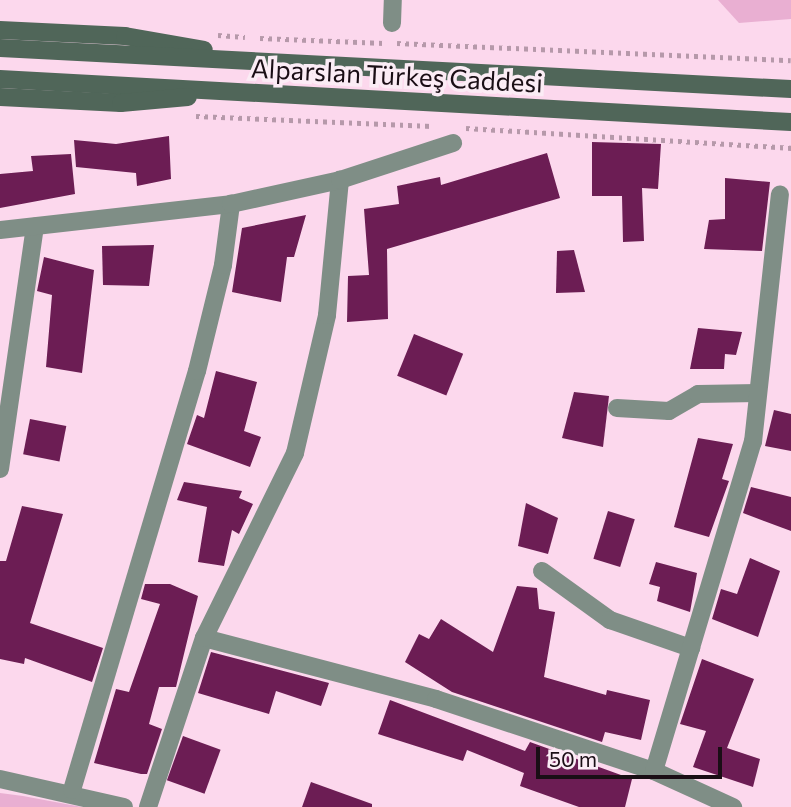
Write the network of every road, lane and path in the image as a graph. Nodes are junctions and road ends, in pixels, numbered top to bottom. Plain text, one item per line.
1 (393, 0) edge
2 (391, 23) dead end
3 (0, 30) edge
4 (0, 48) edge
5 (230, 59) junction
6 (0, 79) edge
7 (791, 89) edge
8 (217, 91) junction
9 (0, 96) edge
10 (191, 116) dead end
11 (791, 122) edge
12 (439, 127) dead end
13 (453, 135) joint
14 (791, 148) edge
15 (340, 180) junction
16 (780, 194) dead end
17 (231, 204) junction
18 (35, 227) junction
19 (0, 230) edge
20 (758, 393) junction
21 (617, 408) dead end
22 (0, 469) edge
23 (542, 571) dead end
24 (205, 638) junction
25 (691, 648) junction
26 (654, 771) junction
27 (0, 779) edge
28 (72, 790) junction
29 (124, 807) edge
30 (148, 807) edge
31 (731, 807) edge

1 - 2 street
3 - 5 main road
4 - 5 main road, Alparslan Türkeş Caddesi
5 - 7 main road, Alparslan Türkeş Caddesi
6 - 8 main road, Alparslan Türkeş Caddesi
8 - 9 main road
8 - 11 main road, Alparslan Türkeş Caddesi
10 - 12 path
13 - 14 path
13 - 15 street
15 - 17 street
15 - 24 street
16 - 20 street
17 - 18 street
17 - 28 street
18 - 19 street
18 - 22 street
20 - 21 street
20 - 25 street
23 - 25 street
24 - 26 street
24 - 30 street
25 - 26 street
26 - 31 street
27 - 28 street
28 - 29 street

